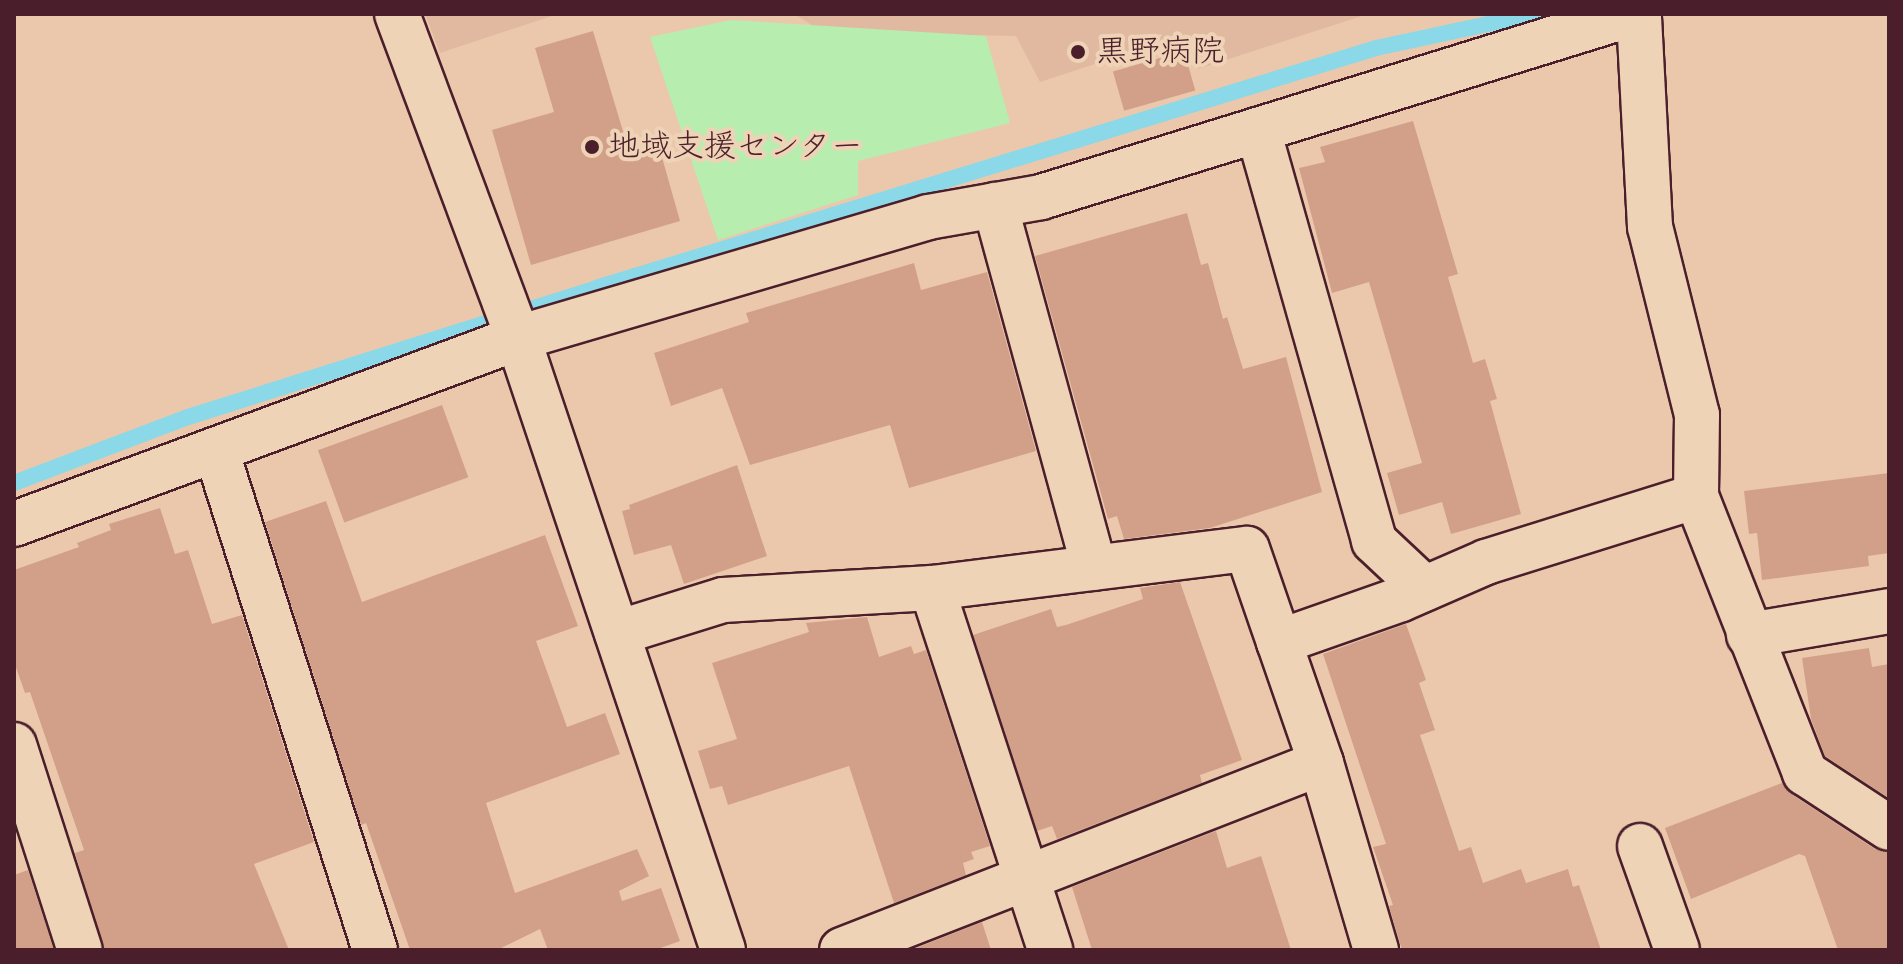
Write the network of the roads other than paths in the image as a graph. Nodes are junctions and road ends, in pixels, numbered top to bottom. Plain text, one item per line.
1 (397, 14) edge
2 (1632, 14) edge
3 (1639, 14) edge
4 (1258, 130) junction
5 (995, 205) junction
6 (518, 338) junction
7 (216, 450) junction
8 (1696, 496) junction
9 (14, 524) edge
10 (1094, 568) junction
11 (932, 588) junction
12 (1424, 588) junction
13 (1889, 611) edge
14 (617, 633) junction
15 (1749, 635) junction
16 (1279, 642) junction
17 (14, 745) edge
18 (1321, 763) junction
19 (1889, 828) edge
20 (1640, 846) dead end
21 (1026, 877) junction
22 (80, 950) edge
23 (375, 950) edge
24 (723, 950) edge
25 (842, 950) edge
26 (1050, 950) edge
27 (1376, 950) edge
28 (1677, 950) edge

1 - 6 street
2 - 4 street
3 - 8 street
4 - 5 street
4 - 12 street
5 - 6 street
5 - 10 street
6 - 7 street
6 - 14 street
7 - 9 street
7 - 23 street
8 - 12 street
8 - 15 street
10 - 11 street
10 - 16 street
11 - 14 street
11 - 21 street
12 - 16 street
13 - 15 street
14 - 24 street
15 - 19 street
16 - 18 street
17 - 22 street
18 - 21 street
18 - 27 street
20 - 28 street
21 - 25 street
21 - 26 street

